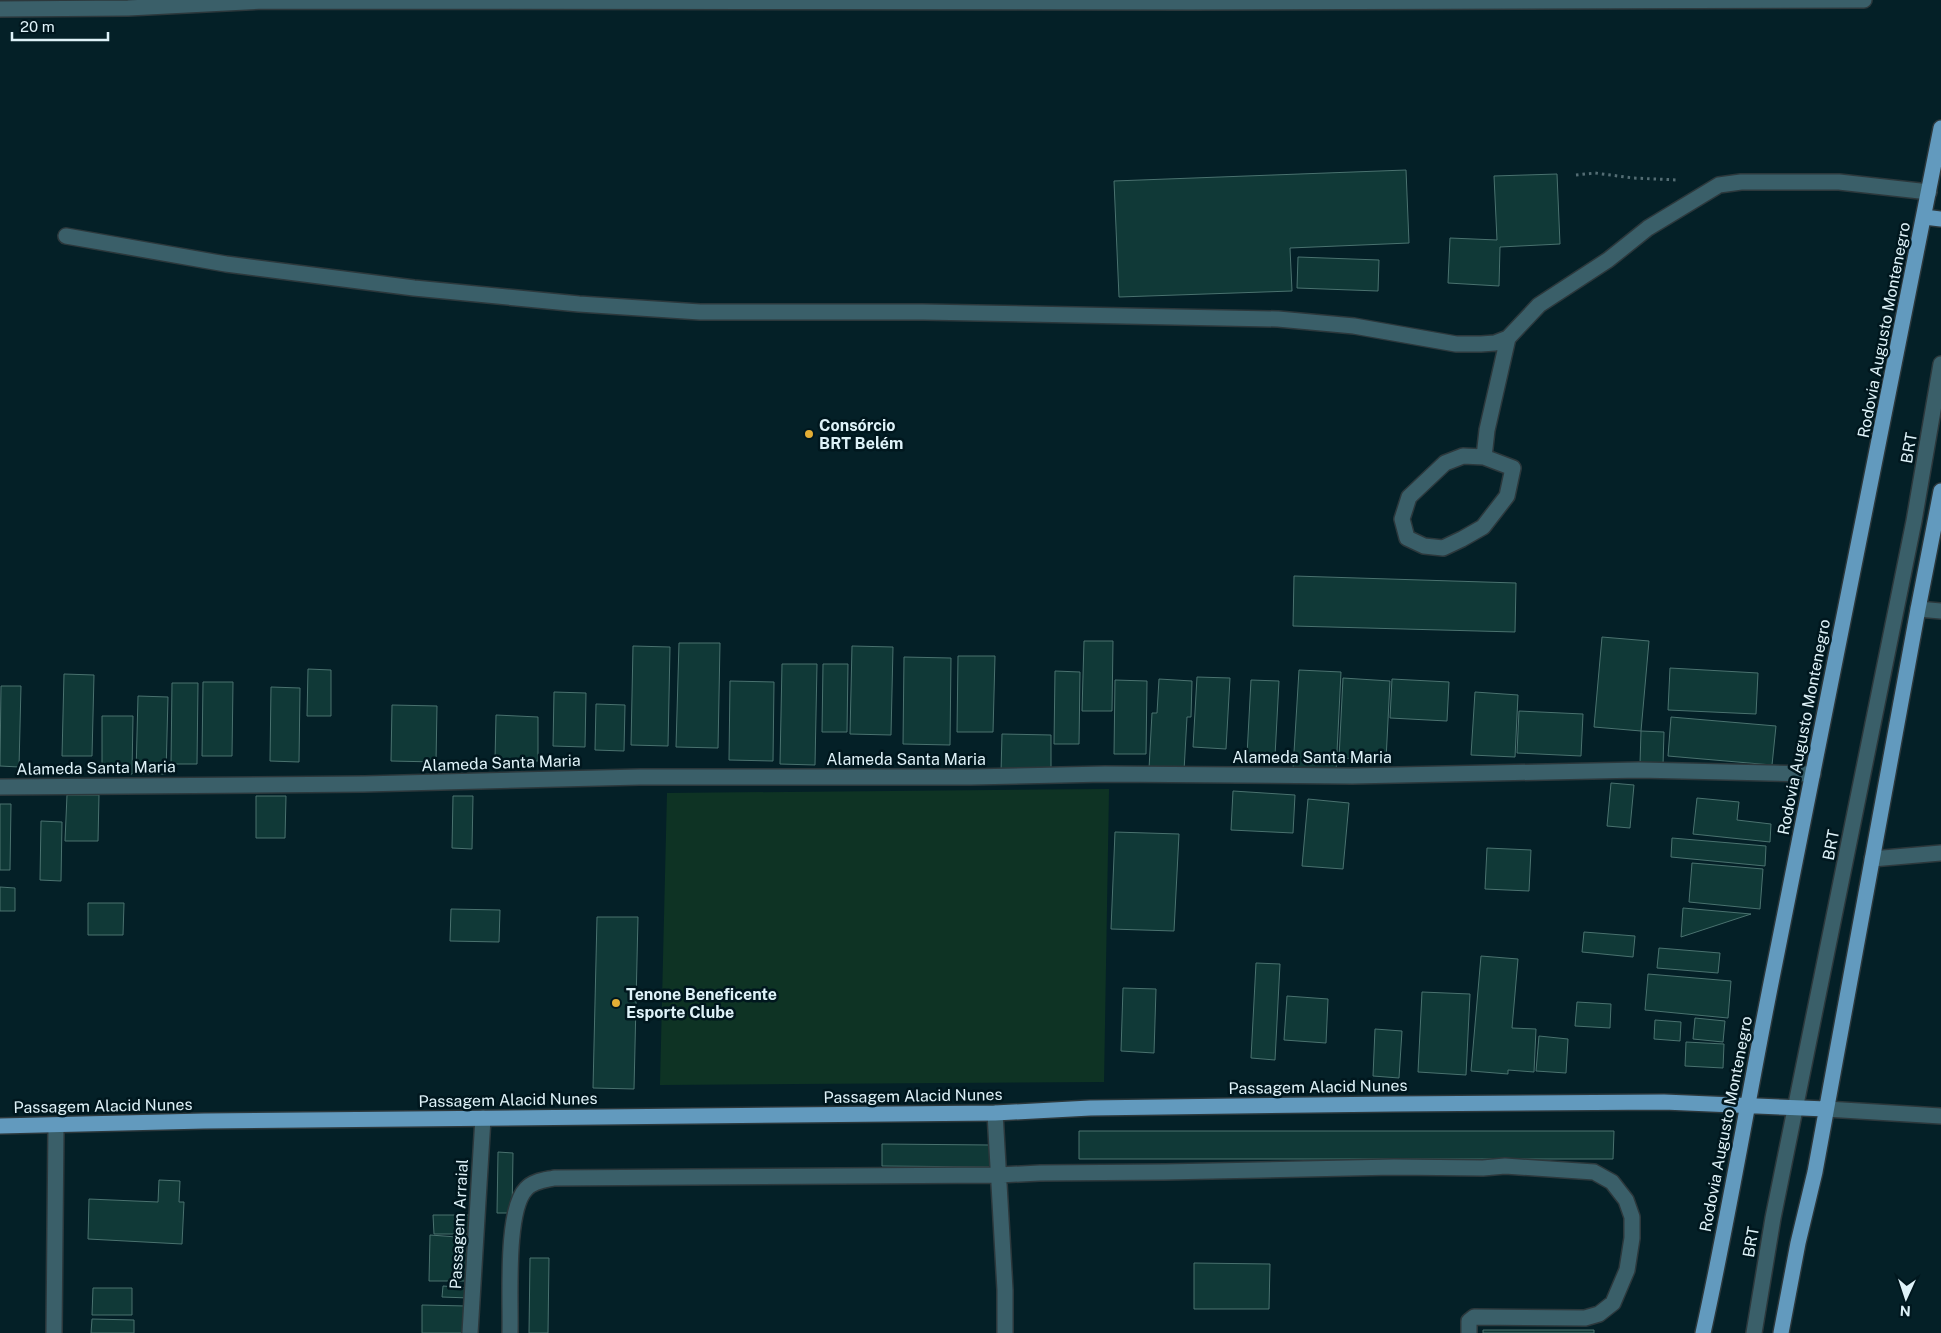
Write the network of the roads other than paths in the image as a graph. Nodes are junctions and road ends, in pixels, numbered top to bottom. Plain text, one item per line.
1 (1864, 0) edge
2 (439, 1) edge
3 (1190, 1) edge
4 (0, 9) edge
5 (1941, 128) edge
6 (1929, 192) junction
7 (1924, 217) junction
8 (1941, 219) edge
9 (66, 236) dead end
10 (1508, 338) junction
11 (1941, 364) edge
12 (1484, 456) junction
13 (1941, 491) edge
14 (1918, 609) junction
15 (1941, 611) edge
16 (1813, 774) junction
17 (0, 787) edge
18 (1941, 853) edge
19 (1872, 859) junction
20 (1747, 1105) junction
21 (1796, 1108) junction
22 (1826, 1109) junction
23 (995, 1113) junction
24 (1941, 1116) edge
25 (483, 1118) junction
26 (0, 1126) edge
27 (56, 1126) junction
28 (998, 1175) junction
29 (54, 1333) edge
30 (470, 1333) edge
31 (510, 1333) edge
32 (1005, 1333) edge
33 (1469, 1333) edge
34 (1703, 1333) edge
35 (1754, 1333) edge
36 (1781, 1333) edge

1 - 3 street
2 - 3 street
2 - 4 street
5 - 6 main road, Rodovia Augusto Montenegro
6 - 7 main road, Rodovia Augusto Montenegro
6 - 10 street
7 - 8 main road
7 - 16 main road, Rodovia Augusto Montenegro
9 - 10 street
10 - 12 street
11 - 21 street, BRT
12 - 12 street
13 - 14 main road
14 - 15 street
14 - 19 main road
16 - 17 street, Alameda Santa Maria
16 - 20 main road, Rodovia Augusto Montenegro
18 - 19 street
19 - 22 main road
20 - 21 main road, Passagem Alacid Nunes
20 - 23 main road, Passagem Alacid Nunes
20 - 34 main road, Rodovia Augusto Montenegro
21 - 22 main road, Passagem Alacid Nunes
21 - 35 street, BRT
22 - 24 street
22 - 36 main road
23 - 25 main road, Passagem Alacid Nunes
23 - 28 street
25 - 27 main road, Passagem Alacid Nunes
25 - 30 street, Passagem Arraial
26 - 27 main road, Passagem Alacid Nunes
27 - 29 street
28 - 31 street
28 - 32 street
28 - 33 street

